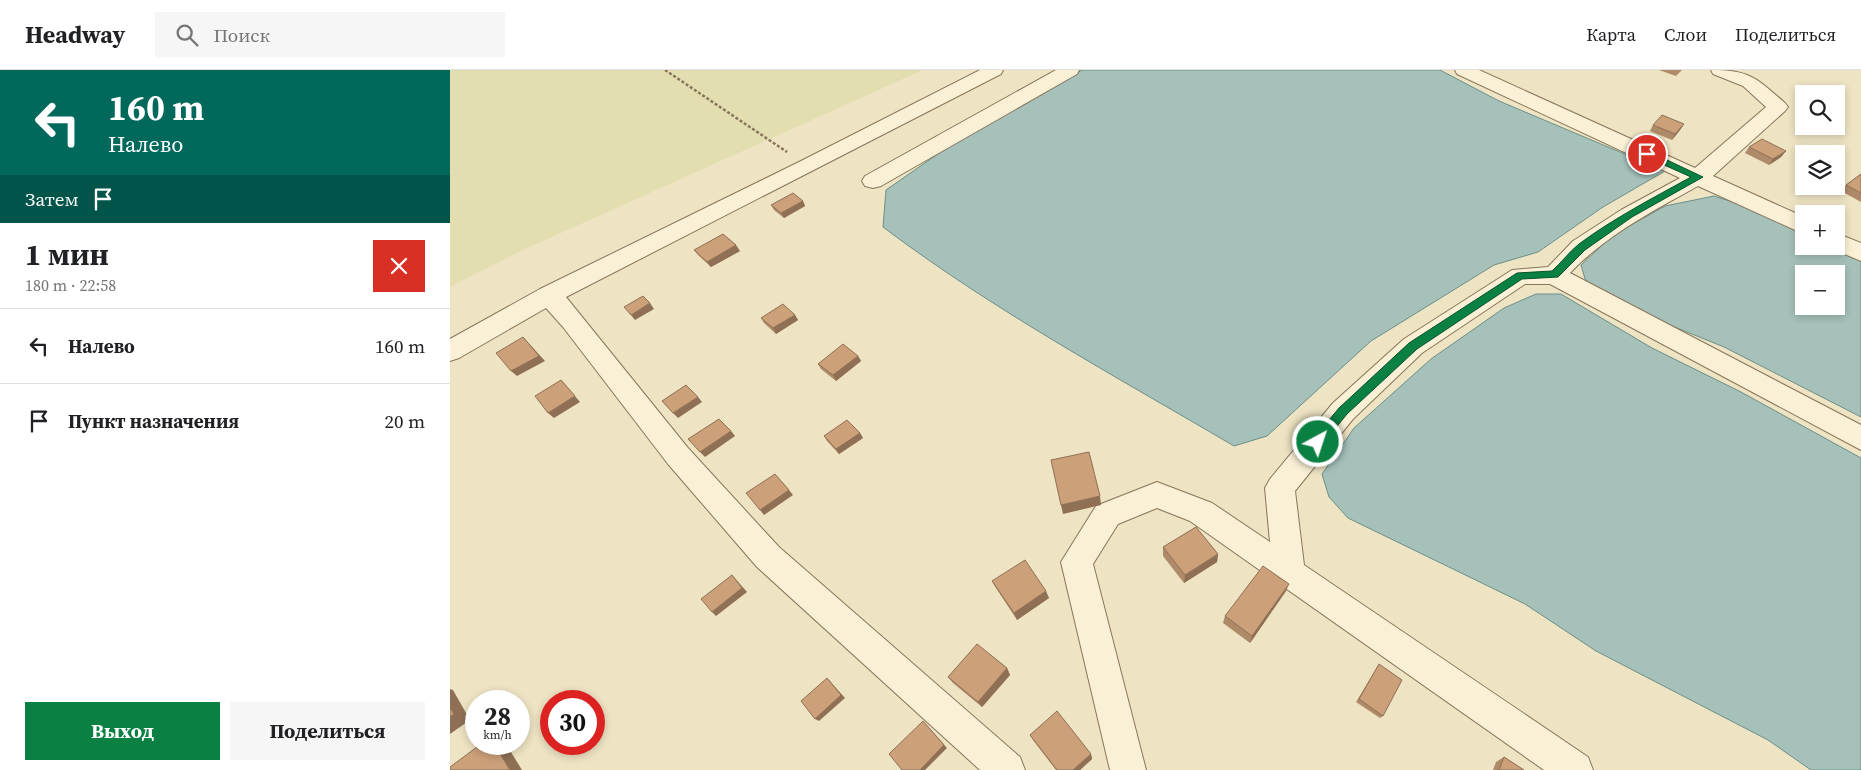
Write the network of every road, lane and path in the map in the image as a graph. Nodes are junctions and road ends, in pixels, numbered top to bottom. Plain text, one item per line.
1 (665, 70) edge
2 (994, 70) edge
3 (1070, 70) edge
4 (1464, 70) edge
5 (1720, 70) edge
6 (808, 166) junction
7 (1698, 177) junction
8 (873, 180) dead end
9 (1795, 222) edge
10 (1845, 245) edge
11 (1861, 253) edge
12 (1554, 275) junction
13 (559, 305) junction
14 (450, 351) edge
15 (1861, 438) edge
16 (1290, 573) junction
17 (1007, 770) edge
18 (1128, 770) edge
19 (1575, 770) edge

1 - 6 path
2 - 6 street
3 - 8 street
4 - 7 street
5 - 7 street
6 - 13 street
7 - 9 street
7 - 12 street
10 - 11 street
12 - 15 street
12 - 16 street
13 - 14 street
13 - 17 street
16 - 18 street
16 - 19 street

